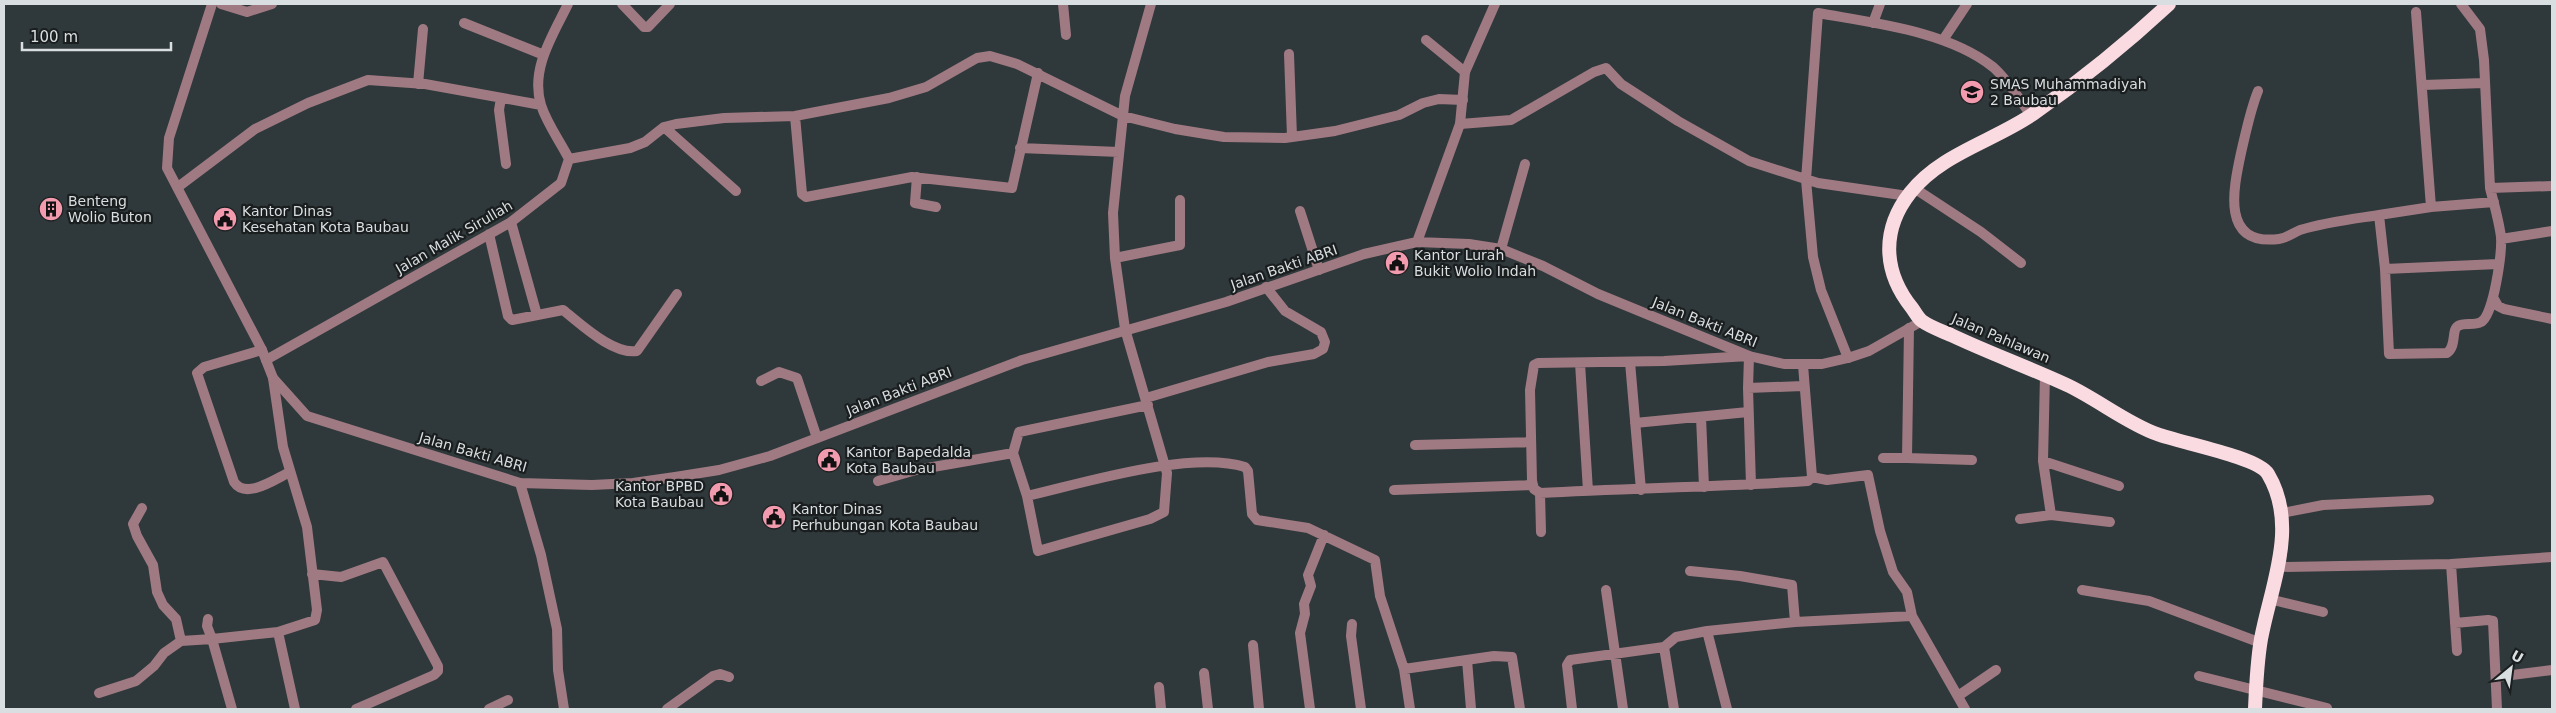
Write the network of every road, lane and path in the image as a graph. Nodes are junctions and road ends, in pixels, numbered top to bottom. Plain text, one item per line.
1 (212, 4) edge
2 (221, 4) edge
3 (272, 4) edge
4 (568, 4) edge
5 (622, 4) edge
6 (670, 4) edge
7 (1064, 4) edge
8 (1151, 4) edge
9 (1495, 4) edge
10 (1880, 4) edge
11 (1967, 4) edge
12 (2461, 4) edge
13 (2164, 5) edge
14 (1818, 9) edge
15 (2416, 12) dead end
16 (464, 23) dead end
17 (1873, 23) junction
18 (423, 29) dead end
19 (1066, 35) dead end
20 (1426, 40) dead end
21 (1943, 40) junction
22 (1289, 54) dead end
23 (544, 55) junction
24 (1465, 72) junction
25 (1038, 73) junction
26 (2484, 83) junction
27 (418, 84) junction
28 (2423, 85) junction
29 (2258, 91) dead end
30 (501, 98) junction
31 (1463, 100) junction
32 (541, 105) junction
33 (2031, 115) junction
34 (795, 116) junction
35 (1124, 116) junction
36 (1460, 124) junction
37 (664, 127) junction
38 (1292, 137) junction
39 (1020, 148) junction
40 (1119, 152) junction
41 (569, 159) junction
42 (506, 164) dead end
43 (1525, 164) dead end
44 (917, 177) junction
45 (1806, 180) junction
46 (2552, 186) edge
47 (178, 187) junction
48 (2490, 188) junction
49 (736, 191) dead end
50 (1911, 192) junction
51 (1180, 200) dead end
52 (2494, 202) junction
53 (936, 207) dead end
54 (2431, 207) junction
55 (1300, 211) dead end
56 (2379, 215) junction
57 (511, 222) junction
58 (2552, 231) edge
59 (490, 234) junction
60 (2501, 239) junction
61 (1417, 242) junction
62 (1501, 249) junction
63 (1115, 258) junction
64 (2021, 263) dead end
65 (2498, 264) junction
66 (2385, 269) junction
67 (1319, 270) junction
68 (1266, 287) junction
69 (677, 294) dead end
70 (2494, 299) junction
71 (536, 314) junction
72 (2552, 318) edge
73 (1922, 320) junction
74 (1909, 328) junction
75 (1125, 329) junction
76 (262, 350) junction
77 (1750, 356) junction
78 (1848, 358) junction
79 (266, 360) junction
80 (1630, 362) junction
81 (1580, 363) junction
82 (1803, 365) junction
83 (2045, 375) junction
84 (273, 378) junction
85 (761, 381) dead end
86 (1803, 386) junction
87 (1748, 388) junction
88 (1147, 401) junction
89 (1748, 412) junction
90 (1701, 417) junction
91 (1636, 423) junction
92 (817, 438) junction
93 (1531, 442) junction
94 (1415, 445) dead end
95 (1014, 453) junction
96 (1883, 458) dead end
97 (1907, 458) junction
98 (1972, 460) dead end
99 (2043, 461) junction
100 (1165, 465) junction
101 (290, 472) junction
102 (1812, 477) junction
103 (878, 481) dead end
104 (520, 483) junction
105 (1752, 485) junction
106 (2119, 486) dead end
107 (1704, 487) junction
108 (1536, 489) junction
109 (1394, 490) dead end
110 (1588, 490) junction
111 (1641, 490) junction
112 (1028, 496) junction
113 (2429, 500) dead end
114 (142, 508) dead end
115 (2282, 512) junction
116 (2050, 515) junction
117 (2020, 519) dead end
118 (2110, 522) dead end
119 (1541, 532) dead end
120 (1324, 535) junction
121 (2552, 557) edge
122 (2451, 564) junction
123 (2279, 566) junction
124 (1690, 572) dead end
125 (312, 574) junction
126 (1606, 590) dead end
127 (2082, 590) dead end
128 (2269, 599) junction
129 (2323, 612) dead end
130 (1912, 616) junction
131 (208, 619) dead end
132 (1795, 622) junction
133 (2455, 623) junction
134 (1352, 624) dead end
135 (1707, 630) junction
136 (278, 632) junction
137 (212, 639) junction
138 (180, 641) junction
139 (2261, 643) junction
140 (1253, 645) dead end
141 (1664, 647) junction
142 (2457, 651) dead end
143 (1615, 655) junction
144 (1466, 660) junction
145 (1404, 669) junction
146 (1996, 670) dead end
147 (2552, 670) edge
148 (1204, 674) dead end
149 (2199, 676) dead end
150 (2496, 676) junction
151 (728, 677) dead end
152 (1159, 686) dead end
153 (2256, 690) junction
154 (99, 693) dead end
155 (1958, 696) junction
156 (508, 700) dead end
157 (2327, 708) dead end
158 (232, 709) edge
159 (295, 709) edge
160 (356, 709) edge
161 (489, 709) edge
162 (564, 709) edge
163 (668, 709) edge
164 (1161, 709) edge
165 (1208, 709) edge
166 (1259, 709) edge
167 (1310, 709) edge
168 (1361, 709) edge
169 (1410, 709) edge
170 (1472, 709) edge
171 (1520, 709) edge
172 (1572, 709) edge
173 (1622, 709) edge
174 (1674, 709) edge
175 (1728, 709) edge
176 (1966, 709) edge
177 (2255, 709) edge
178 (2497, 709) edge

1 - 47 street, Jalan Bakti ABRI
2 - 3 street
4 - 23 street
5 - 6 street
7 - 19 street
8 - 35 street
9 - 24 street
10 - 17 street
11 - 21 street
12 - 26 street
13 - 33 highway, Jalan Pahlawan
14 - 17 street
14 - 45 street
15 - 28 street
16 - 23 street
17 - 21 street
18 - 27 street
20 - 24 street
21 - 33 street
22 - 38 street
23 - 32 street
24 - 31 street
25 - 34 street
25 - 35 street
25 - 39 street
26 - 28 street
26 - 48 street
27 - 30 street
27 - 47 street
28 - 54 street
29 - 56 street
30 - 32 street
30 - 42 street
31 - 36 street
31 - 38 street
32 - 41 street
33 - 50 highway, Jalan Pahlawan
34 - 37 street
34 - 44 street
35 - 38 street
35 - 40 street
36 - 45 street
36 - 61 street
37 - 41 street
37 - 49 street
39 - 40 street
39 - 44 street
40 - 63 street
41 - 57 street, Jalan Malik Sirullah
43 - 62 street
44 - 53 street
45 - 50 street
45 - 78 street
46 - 48 street
47 - 76 street, Jalan Bakti ABRI
48 - 52 street
50 - 64 street
50 - 73 highway, Jalan Pahlawan
51 - 63 street
52 - 54 street
52 - 60 street
54 - 56 street
55 - 67 street
56 - 66 street
57 - 59 street, Jalan Malik Sirullah
57 - 71 street
58 - 60 street
59 - 71 street
59 - 79 street, Jalan Malik Sirullah
60 - 65 street
61 - 62 street, Jalan Bakti ABRI
61 - 67 street, Jalan Bakti ABRI
62 - 77 street, Jalan Bakti ABRI
63 - 75 street
65 - 66 street
65 - 70 street
66 - 70 street
67 - 68 street, Jalan Bakti ABRI
68 - 75 street, Jalan Bakti ABRI
68 - 88 street
69 - 71 street
70 - 72 street
73 - 74 street, Jalan Bakti ABRI
73 - 83 highway, Jalan Pahlawan
74 - 78 street, Jalan Bakti ABRI
74 - 97 street
75 - 88 street
75 - 92 street, Jalan Bakti ABRI
76 - 79 street, Jalan Bakti ABRI
76 - 101 street
77 - 80 street
77 - 82 street, Jalan Bakti ABRI
77 - 87 street
78 - 82 street, Jalan Bakti ABRI
79 - 84 street, Jalan Bakti ABRI
80 - 81 street
80 - 91 street
81 - 93 street
81 - 110 street
82 - 86 street
83 - 99 street
83 - 115 highway, Jalan Pahlawan
84 - 101 street
84 - 104 street, Jalan Bakti ABRI
85 - 92 street
86 - 87 street
86 - 102 street
87 - 89 street
88 - 95 street
88 - 100 street
89 - 90 street
89 - 105 street
90 - 91 street
90 - 107 street
91 - 111 street
92 - 104 street, Jalan Bakti ABRI
93 - 94 street
93 - 108 street
95 - 103 street
95 - 112 street
96 - 97 street
97 - 98 street
99 - 106 street
99 - 116 street
100 - 112 street
100 - 112 street
100 - 120 street
101 - 125 street
102 - 105 street
102 - 130 street
104 - 162 street
105 - 107 street
107 - 111 street
108 - 109 street
108 - 110 street
108 - 119 street
110 - 111 street
113 - 115 street
114 - 138 street
115 - 123 highway, Jalan Pahlawan
116 - 117 street
116 - 118 street
120 - 145 street
120 - 167 street
121 - 122 street
122 - 123 street
122 - 133 street
123 - 128 highway, Jalan Pahlawan
124 - 132 street
125 - 136 street
125 - 160 street
126 - 143 street
127 - 139 street
128 - 129 street
128 - 139 highway, Jalan Pahlawan
130 - 132 street
130 - 155 street
131 - 137 street
132 - 135 street
133 - 142 street
133 - 150 street
134 - 168 street
135 - 141 street
135 - 175 street
136 - 137 street
136 - 159 street
137 - 138 street
137 - 158 street
138 - 154 street
139 - 153 highway, Jalan Pahlawan
140 - 166 street
141 - 143 street
141 - 174 street
143 - 172 street
143 - 173 street
144 - 145 street
144 - 170 street
144 - 171 street
145 - 169 street
146 - 155 street
147 - 150 street
148 - 165 street
149 - 153 street
150 - 178 street
151 - 163 street
152 - 164 street
153 - 157 street
153 - 177 highway, Jalan Pahlawan
155 - 176 street
156 - 161 street

